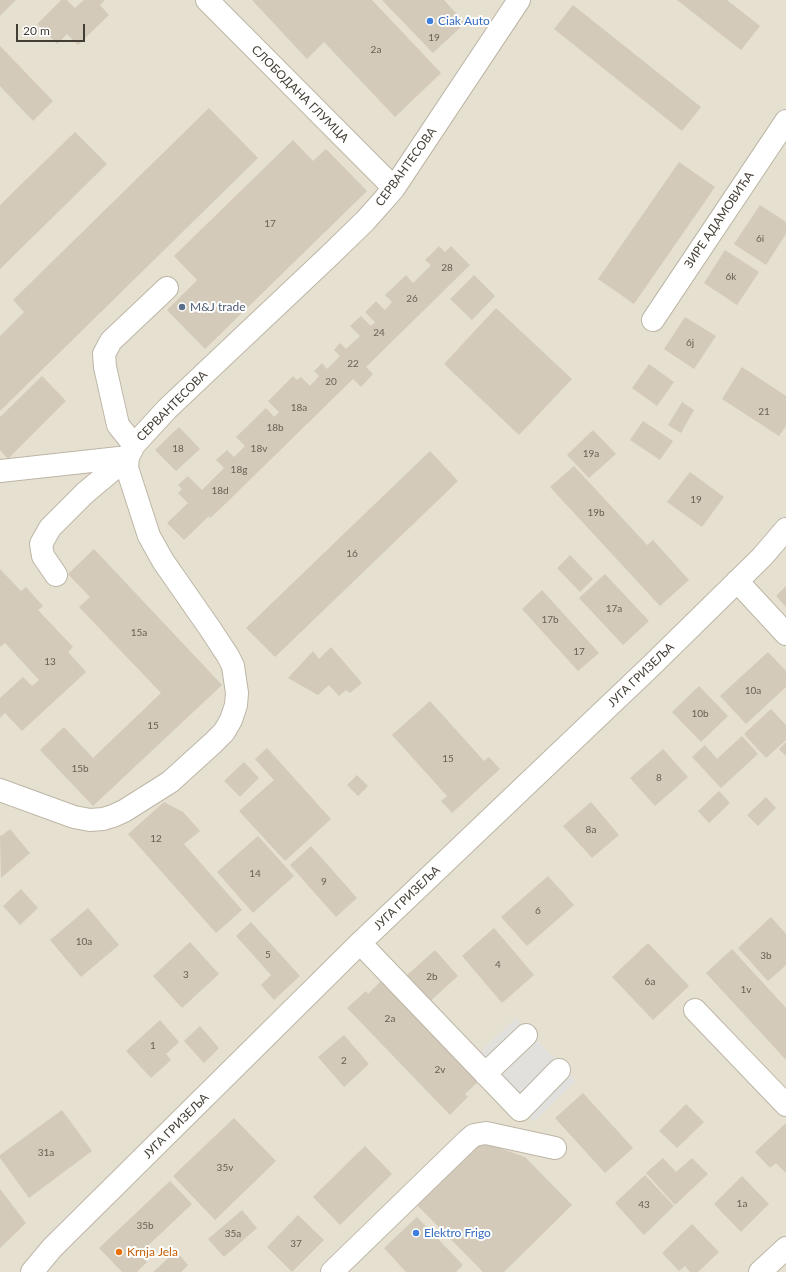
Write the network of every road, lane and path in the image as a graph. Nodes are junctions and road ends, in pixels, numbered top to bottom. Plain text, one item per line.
1 (207, 0) edge
2 (519, 0) edge
3 (786, 121) edge
4 (394, 188) junction
5 (167, 288) dead end
6 (653, 320) dead end
7 (131, 451) junction
8 (0, 471) edge
9 (786, 529) edge
10 (56, 576) dead end
11 (737, 581) junction
12 (786, 634) edge
13 (0, 790) edge
14 (360, 943) junction
15 (695, 1010) dead end
16 (526, 1035) dead end
17 (559, 1070) dead end
18 (485, 1074) junction
19 (786, 1105) edge
20 (555, 1148) dead end
21 (786, 1248) edge
22 (32, 1272) edge
23 (332, 1272) edge
24 (760, 1272) edge

1 - 4 street, СЛОБОДАНА ГЛУМЦА
2 - 4 street, СЕРВАНТЕСОВА
3 - 6 street, ЗИРЕ АДАМОВИЋА
4 - 7 street, СЕРВАНТЕСОВА
5 - 7 street
7 - 8 street
7 - 10 street, СЕРВАНТЕСОВА
7 - 13 street
9 - 11 street, ЈУГА ГРИЗЕЉА
11 - 12 street
11 - 14 street, ЈУГА ГРИЗЕЉА
14 - 18 street
14 - 22 street, ЈУГА ГРИЗЕЉА
15 - 19 street
16 - 18 street
17 - 18 street
20 - 23 street
21 - 24 street

